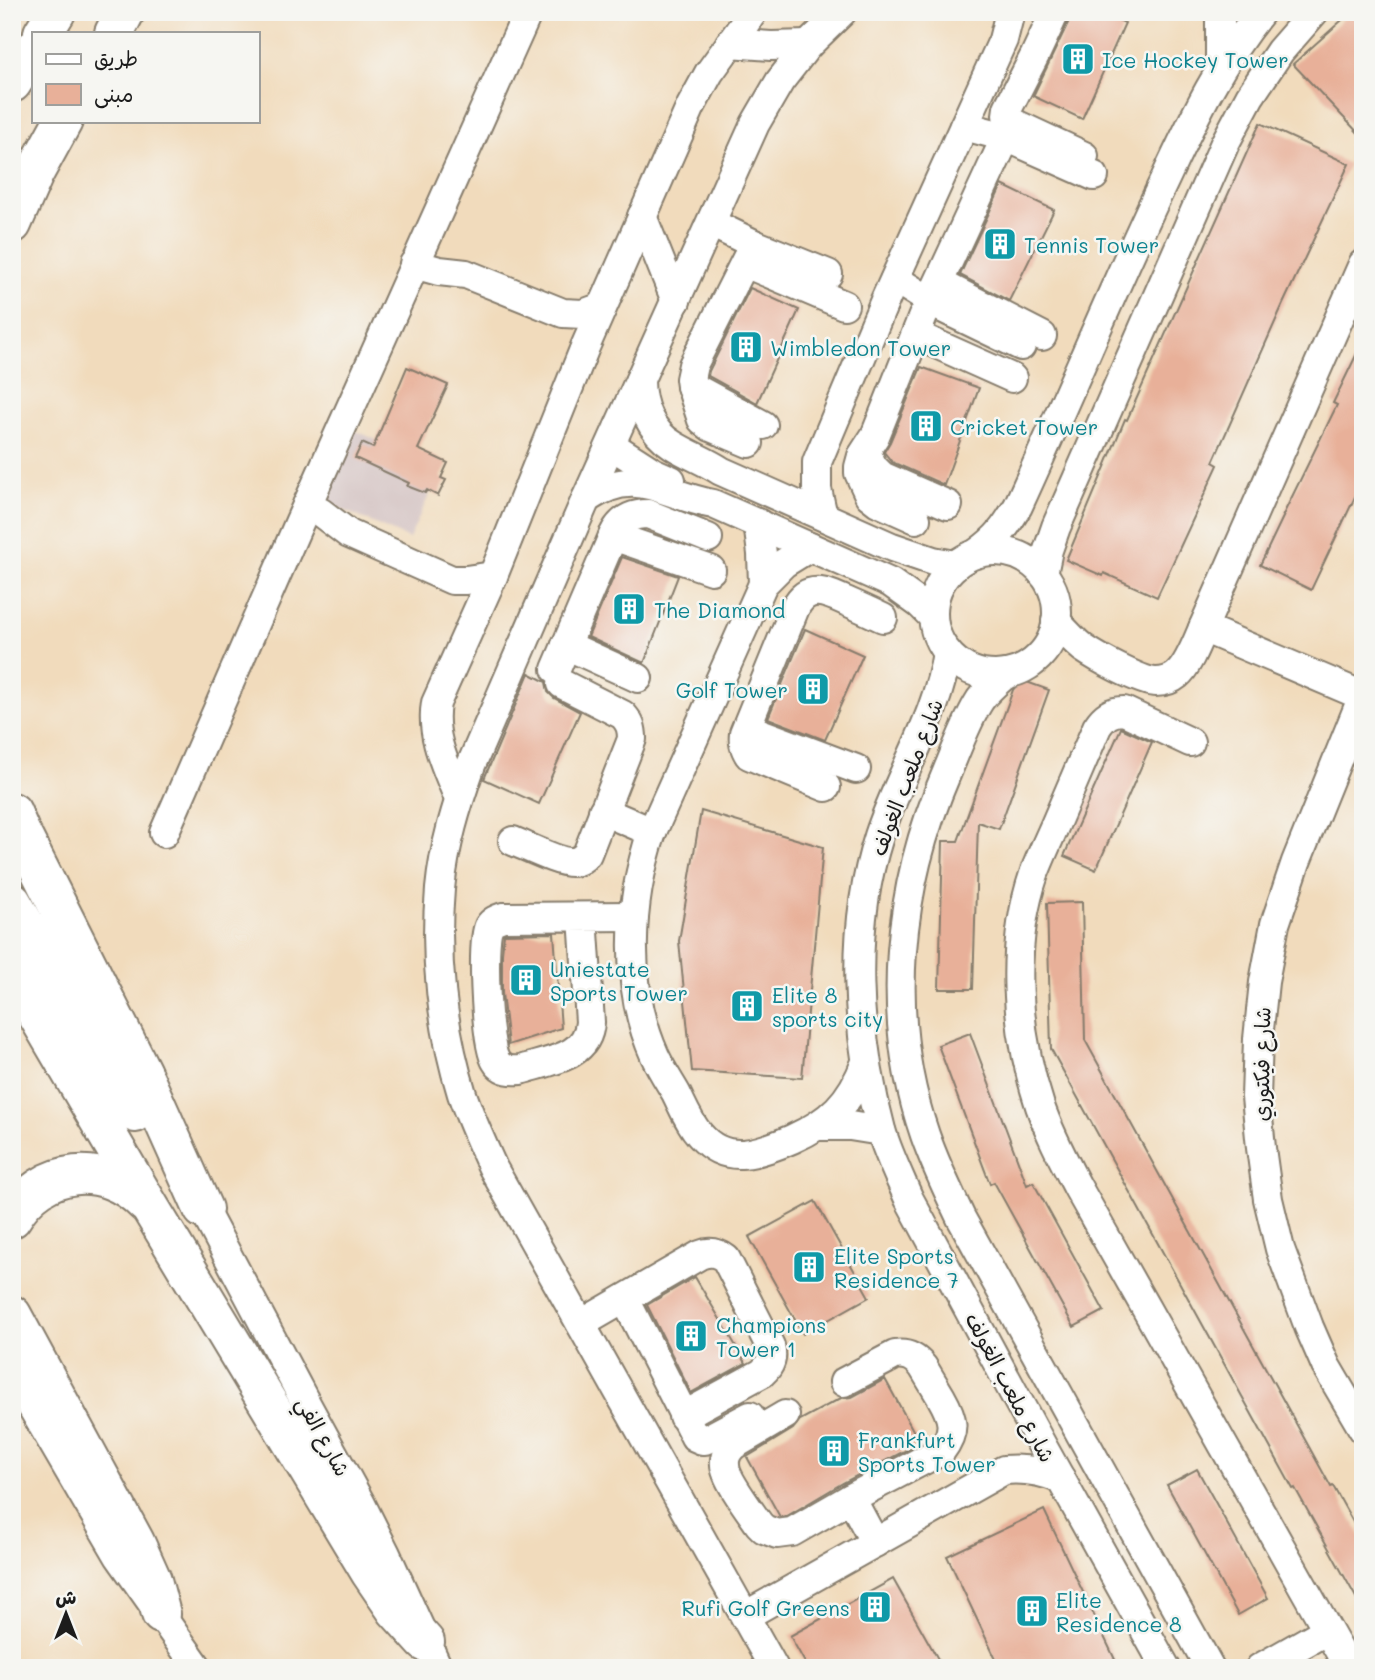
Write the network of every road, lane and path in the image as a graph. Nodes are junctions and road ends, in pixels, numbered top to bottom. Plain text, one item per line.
1 (56, 12) edge
2 (125, 12) edge
3 (528, 12) edge
4 (753, 12) edge
5 (842, 12) edge
6 (1010, 12) edge
7 (1055, 12) edge
8 (1220, 12) edge
9 (1261, 12) edge
10 (1314, 12) edge
11 (44, 32) edge
12 (115, 32) edge
13 (1003, 40) junction
14 (730, 43) junction
15 (808, 45) junction
16 (32, 52) edge
17 (1035, 55) junction
18 (1220, 68) junction
19 (12, 83) edge
20 (62, 122) edge
21 (964, 126) junction
22 (1002, 146) junction
23 (642, 216) junction
24 (711, 223) junction
25 (12, 224) edge
26 (750, 253) junction
27 (418, 255) junction
28 (1363, 264) edge
29 (828, 274) dead end
30 (890, 288) junction
31 (676, 301) junction
32 (844, 305) dead end
33 (602, 307) junction
34 (927, 309) junction
35 (563, 313) junction
36 (585, 347) junction
37 (1022, 355) dead end
38 (640, 380) junction
39 (756, 434) dead end
40 (612, 443) junction
41 (866, 452) junction
42 (817, 461) junction
43 (721, 471) junction
44 (769, 493) junction
45 (586, 499) junction
46 (713, 504) junction
47 (948, 505) dead end
48 (303, 514) junction
49 (823, 516) junction
50 (916, 519) dead end
51 (758, 523) junction
52 (613, 536) junction
53 (708, 538) dead end
54 (810, 547) junction
55 (966, 559) junction
56 (711, 570) dead end
57 (1043, 574) junction
58 (493, 576) junction
59 (453, 580) junction
60 (762, 584) junction
61 (932, 616) junction
62 (473, 621) junction
63 (1056, 621) junction
64 (883, 626) dead end
65 (1203, 628) junction
66 (947, 652) junction
67 (519, 653) junction
68 (1096, 656) junction
69 (1037, 658) junction
70 (561, 666) junction
71 (1006, 674) junction
72 (638, 692) dead end
73 (1363, 696) edge
74 (703, 716) junction
75 (746, 730) junction
76 (1190, 742) dead end
77 (856, 769) dead end
78 (826, 787) dead end
79 (459, 799) junction
80 (603, 811) junction
81 (12, 812) edge
82 (652, 832) junction
83 (163, 833) dead end
84 (513, 841) dead end
85 (12, 902) edge
86 (634, 916) junction
87 (583, 917) junction
88 (12, 972) edge
89 (491, 1046) junction
90 (452, 1056) junction
91 (866, 1062) junction
92 (818, 1126) junction
93 (881, 1131) junction
94 (151, 1209) junction
95 (203, 1209) junction
96 (12, 1218) edge
97 (948, 1271) junction
98 (12, 1287) edge
99 (625, 1299) junction
100 (12, 1315) edge
101 (581, 1324) junction
102 (1034, 1348) junction
103 (28, 1373) edge
104 (844, 1382) dead end
105 (746, 1412) dead end
106 (785, 1415) dead end
107 (1026, 1415) junction
108 (688, 1425) junction
109 (1363, 1429) edge
110 (1004, 1470) junction
111 (1061, 1479) junction
112 (851, 1498) junction
113 (875, 1543) junction
114 (161, 1614) joint
115 (745, 1616) junction
116 (1327, 1630) junction
117 (431, 1655) edge
118 (198, 1668) edge
119 (774, 1668) edge
120 (1166, 1668) edge
121 (1210, 1668) edge
122 (1260, 1668) edge
123 (1349, 1668) edge

1 - 11 highway
2 - 12 highway
3 - 27 street
4 - 14 street
5 - 15 street
6 - 13 street
7 - 17 street
8 - 18 street
9 - 18 street
10 - 57 street
13 - 17 street
13 - 21 street
14 - 15 street
14 - 23 street
15 - 24 street
16 - 19 highway
17 - 22 street
18 - 55 street
20 - 25 highway
21 - 22 street
21 - 30 street
22 - 34 street
23 - 31 street
23 - 33 street
24 - 26 street
24 - 31 street
26 - 29 street
26 - 32 street
26 - 39 street
27 - 35 street
27 - 48 street
28 - 65 street
30 - 34 street
30 - 42 street
31 - 38 street
33 - 35 street
33 - 36 street
34 - 37 street
34 - 41 street
35 - 36 street
36 - 58 street
38 - 40 street
38 - 43 street
40 - 43 street
40 - 45 street
40 - 46 street
41 - 47 street
41 - 50 street
42 - 44 street
42 - 49 street
43 - 44 street
44 - 49 street
45 - 46 street
45 - 67 street
46 - 51 street
48 - 59 street
48 - 83 street
49 - 55 street
51 - 54 street
51 - 60 street
52 - 53 street
52 - 56 street
52 - 70 street
54 - 60 street
54 - 61 street
55 - 57 street
55 - 61 street
57 - 63 street
58 - 59 street
58 - 62 street
59 - 62 street
60 - 74 street
61 - 66 street
62 - 79 street
63 - 68 street
63 - 69 street
64 - 75 street
65 - 68 street
65 - 73 street
66 - 71 street
66 - 91 street, شارع ملعب الغولف
67 - 70 street
67 - 79 street
68 - 69 street
69 - 71 street
70 - 72 street
70 - 80 street
71 - 102 street, شارع ملعب الغولف
73 - 109 street, شارع فيكتوري
74 - 75 street
74 - 82 street
75 - 77 street
75 - 78 street
76 - 116 street
79 - 90 street
80 - 82 street
80 - 84 street
81 - 95 highway
82 - 86 street
85 - 95 highway
86 - 87 street
86 - 92 street
87 - 89 street
87 - 89 street
88 - 94 highway
89 - 90 street
90 - 101 street
91 - 92 street
91 - 93 street, شارع ملعب الغولف
92 - 93 street
93 - 97 street, شارع ملعب الغولف
94 - 96 highway
94 - 117 highway
95 - 117 street, شارع الفي
97 - 102 street
97 - 107 street, شارع ملعب الغولف
98 - 103 highway
99 - 101 street
99 - 108 street
99 - 108 street
100 - 103 highway
101 - 115 street
102 - 121 street, شارع ملعب الغولف
103 - 114 highway
104 - 112 street
105 - 108 street
106 - 112 street
107 - 110 street
107 - 111 street, شارع ملعب الغولف
110 - 111 street
110 - 113 street
111 - 120 street, شارع ملعب الغولف
112 - 113 street
113 - 115 street
114 - 118 street
115 - 119 street
116 - 122 street
116 - 123 street

